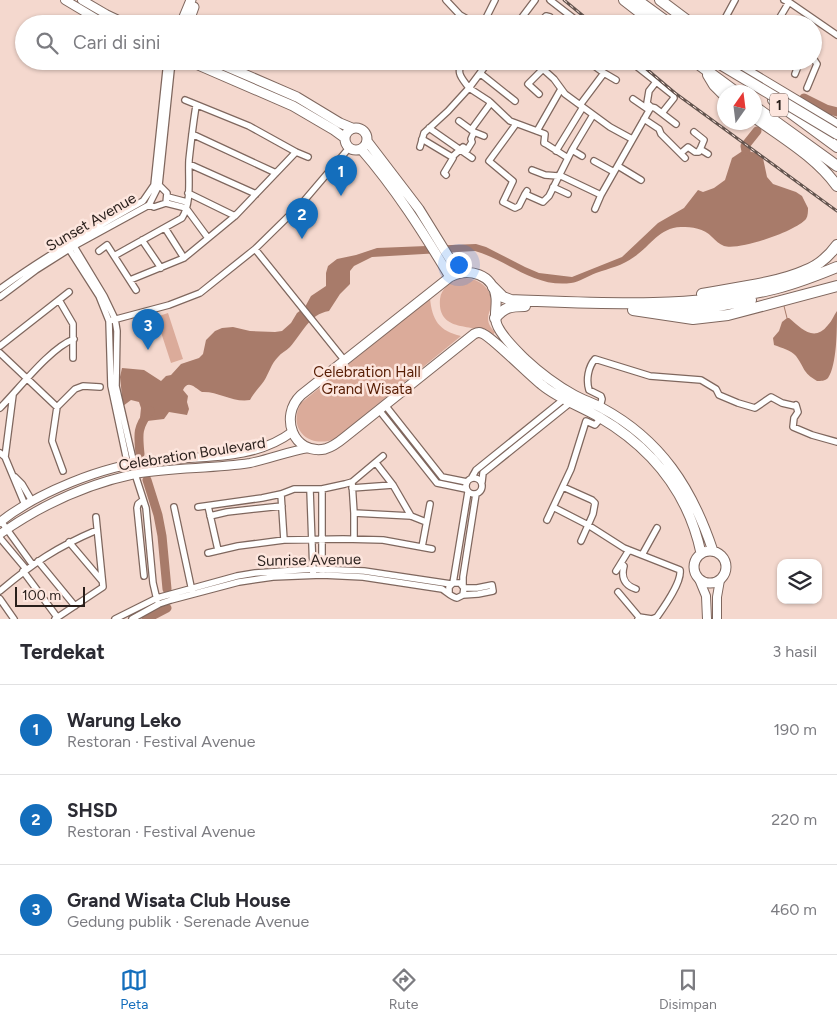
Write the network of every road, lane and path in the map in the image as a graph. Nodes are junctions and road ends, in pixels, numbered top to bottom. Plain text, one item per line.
1 (64, 0) edge
2 (82, 0) edge
3 (191, 0) edge
4 (197, 0) edge
5 (446, 0) edge
6 (495, 0) edge
7 (534, 0) edge
8 (550, 0) edge
9 (614, 0) edge
10 (624, 0) edge
11 (637, 0) edge
12 (646, 0) edge
13 (660, 0) edge
14 (735, 0) edge
15 (787, 1) edge
16 (106, 14) edge
17 (89, 15) edge
18 (185, 15) edge
19 (191, 15) edge
20 (461, 15) edge
21 (488, 15) edge
22 (523, 15) edge
23 (569, 15) edge
24 (633, 15) edge
25 (643, 15) edge
26 (658, 15) edge
27 (665, 15) edge
28 (680, 15) edge
29 (727, 15) edge
30 (780, 15) edge
31 (807, 15) edge
32 (822, 26) edge
33 (837, 36) edge
34 (166, 70) edge
35 (171, 70) edge
36 (215, 70) edge
37 (230, 70) edge
38 (458, 70) edge
39 (483, 70) edge
40 (541, 70) edge
41 (545, 70) edge
42 (600, 70) edge
43 (641, 70) edge
44 (705, 70) joint
45 (731, 70) edge
46 (735, 70) edge
47 (745, 70) edge
48 (755, 70) edge
49 (797, 70) edge
50 (815, 70) edge
51 (604, 73) junction
52 (480, 74) junction
53 (795, 74) dead end
54 (616, 80) dead end
55 (656, 82) junction
56 (253, 83) junction
57 (726, 85) edge
58 (469, 88) junction
59 (717, 88) edge
60 (807, 88) dead end
61 (561, 89) junction
62 (539, 94) dead end
63 (633, 99) dead end
64 (185, 100) dead end
65 (515, 101) dead end
66 (490, 102) junction
67 (196, 106) junction
68 (581, 106) junction
69 (650, 109) junction
70 (762, 112) edge
71 (662, 113) junction
72 (593, 115) junction
73 (644, 119) junction
74 (837, 120) edge
75 (459, 121) dead end
76 (762, 123) edge
77 (516, 124) junction
78 (676, 124) dead end
79 (837, 125) edge
80 (352, 128) junction
81 (429, 128) junction
82 (568, 130) junction
83 (472, 131) junction
84 (537, 131) junction
85 (694, 132) dead end
86 (192, 134) junction
87 (837, 134) edge
88 (484, 136) dead end
89 (580, 137) junction
90 (345, 138) junction
91 (422, 138) junction
92 (632, 139) junction
93 (367, 142) junction
94 (420, 147) dead end
95 (837, 147) edge
96 (350, 148) junction
97 (361, 149) junction
98 (700, 149) junction
99 (460, 150) junction
100 (572, 150) junction
101 (556, 151) junction
102 (296, 152) junction
103 (708, 154) dead end
104 (582, 156) dead end
105 (308, 157) dead end
106 (452, 157) junction
107 (472, 158) dead end
108 (568, 158) junction
109 (594, 162) dead end
110 (189, 164) junction
111 (837, 166) edge
112 (616, 169) junction
113 (532, 170) dead end
114 (276, 173) junction
115 (446, 175) dead end
116 (559, 175) junction
117 (640, 180) dead end
118 (159, 185) junction
119 (837, 186) edge
120 (553, 188) junction
121 (188, 194) junction
122 (256, 194) junction
123 (568, 194) dead end
124 (601, 196) junction
125 (167, 200) junction
126 (148, 205) junction
127 (187, 205) junction
128 (595, 209) dead end
129 (415, 212) junction
130 (235, 216) junction
131 (165, 228) junction
132 (208, 238) junction
133 (142, 240) junction
134 (70, 245) junction
135 (837, 245) edge
136 (255, 249) junction
137 (99, 251) dead end
138 (114, 256) junction
139 (184, 258) junction
140 (837, 267) edge
141 (161, 268) junction
142 (31, 270) junction
143 (462, 271) junction
144 (837, 274) edge
145 (450, 276) junction
146 (130, 280) junction
147 (837, 286) edge
148 (493, 287) junction
149 (0, 290) edge
150 (136, 290) dead end
151 (69, 292) dead end
152 (0, 297) edge
153 (59, 300) junction
154 (616, 302) junction
155 (633, 310) junction
156 (495, 318) junction
157 (112, 320) junction
158 (74, 339) junction
159 (0, 346) edge
160 (0, 353) edge
161 (73, 358) dead end
162 (345, 361) junction
163 (27, 378) junction
164 (100, 387) dead end
165 (13, 395) junction
166 (567, 401) junction
167 (57, 407) junction
168 (600, 407) junction
169 (0, 408) edge
170 (382, 408) junction
171 (601, 418) junction
172 (288, 435) junction
173 (837, 442) edge
174 (309, 448) junction
175 (292, 451) junction
176 (0, 452) edge
177 (383, 456) dead end
178 (5, 457) junction
179 (376, 463) junction
180 (131, 465) junction
181 (63, 471) dead end
182 (135, 474) junction
183 (472, 477) junction
184 (466, 482) junction
185 (482, 482) junction
186 (352, 485) junction
187 (393, 485) junction
188 (563, 487) junction
189 (322, 489) junction
190 (310, 490) junction
191 (467, 490) junction
192 (281, 494) junction
193 (476, 494) junction
194 (143, 500) junction
195 (29, 503) junction
196 (430, 504) dead end
197 (208, 506) junction
198 (282, 506) junction
199 (174, 507) dead end
200 (198, 507) dead end
201 (553, 507) junction
202 (354, 513) junction
203 (210, 516) junction
204 (412, 516) junction
205 (96, 518) dead end
206 (546, 520) dead end
207 (0, 522) edge
208 (426, 522) junction
209 (588, 525) junction
210 (656, 528) dead end
211 (97, 530) junction
212 (3, 532) edge
213 (0, 538) edge
214 (321, 539) junction
215 (354, 539) junction
216 (284, 540) junction
217 (312, 540) junction
218 (580, 541) dead end
219 (69, 542) junction
220 (422, 547) junction
221 (218, 550) junction
222 (432, 550) dead end
223 (629, 550) junction
224 (713, 550) junction
225 (208, 553) dead end
226 (701, 553) junction
227 (642, 555) junction
228 (35, 562) junction
229 (621, 563) junction
230 (25, 570) junction
231 (616, 571) dead end
232 (313, 572) junction
233 (322, 572) junction
234 (144, 576) dead end
235 (699, 579) junction
236 (720, 580) junction
237 (102, 582) junction
238 (452, 584) junction
239 (463, 589) junction
240 (636, 589) dead end
241 (0, 591) edge
242 (192, 592) junction
243 (618, 592) dead end
244 (449, 593) junction
245 (0, 599) edge
246 (158, 601) junction
247 (75, 606) junction
248 (56, 618) edge
249 (639, 618) edge
250 (14, 619) edge
251 (115, 619) edge
252 (132, 619) edge
253 (707, 619) edge
254 (717, 619) edge

1 - 17 street
2 - 16 street
3 - 18 main road
4 - 19 main road
5 - 20 street
6 - 21 street
7 - 22 street
8 - 23 street
9 - 24 highway
10 - 25 highway
11 - 26 highway
12 - 27 highway
13 - 28 highway
14 - 29 street
15 - 30 street
15 - 31 street
32 - 33 street
34 - 134 street, Sunset Avenue
35 - 118 street, Sunset Avenue
36 - 56 main road
37 - 56 main road
38 - 58 street
39 - 52 street
40 - 62 street
41 - 61 street
42 - 51 street
43 - 55 street
44 - 57 highway
44 - 59 highway
45 - 87 highway, 1, bridge
46 - 95 highway, 1
47 - 79 highway, 1
48 - 74 highway
49 - 53 street
50 - 60 street
51 - 54 street
51 - 68 street
52 - 58 street
52 - 65 street
55 - 69 street
55 - 71 street
56 - 80 main road
56 - 90 main road
58 - 66 street
58 - 81 street
61 - 68 street
61 - 84 street
63 - 69 street
64 - 67 street
66 - 77 street
66 - 83 street
67 - 86 street
67 - 102 street
68 - 72 street
68 - 82 street
69 - 71 street
69 - 73 street
70 - 111 highway, 1
71 - 78 street
72 - 89 street
72 - 92 street
73 - 92 street
73 - 98 street
75 - 83 street
76 - 119 highway
77 - 84 street
77 - 120 street
80 - 90 main road
80 - 93 main road
81 - 91 street
81 - 99 street
82 - 89 street
82 - 101 street
83 - 88 street
83 - 99 street
84 - 101 street
85 - 98 street
86 - 110 street
86 - 114 street
89 - 100 street
90 - 96 main road
91 - 94 street
91 - 106 street
92 - 112 street
93 - 97 main road
93 - 129 main road
96 - 97 main road
96 - 136 street
97 - 129 main road
98 - 103 street
99 - 106 street
99 - 107 street
100 - 104 street
100 - 108 street
101 - 108 street
102 - 105 street
102 - 114 street
106 - 115 street
108 - 116 street
109 - 112 street
110 - 121 street
110 - 122 street
112 - 117 street
112 - 124 street
113 - 116 street
114 - 122 street
116 - 120 street
116 - 124 street
118 - 125 street
118 - 126 street, Sunset Avenue
120 - 123 street
121 - 127 street
121 - 130 street
122 - 130 street
124 - 128 street
125 - 126 street
125 - 127 street
126 - 134 street, Sunset Avenue
127 - 131 street
127 - 132 street
129 - 143 main road
129 - 145 main road
130 - 132 street
131 - 133 street
131 - 139 street
132 - 139 street
133 - 138 street
133 - 141 street
134 - 142 street, Sunset Avenue
134 - 157 street
135 - 154 highway
136 - 157 street
136 - 162 street
137 - 138 street
138 - 146 street
139 - 141 street
140 - 154 highway
141 - 146 street
142 - 149 street, Sunset Avenue
142 - 152 street, Sunset Avenue
143 - 145 main road
143 - 148 main road
144 - 155 highway
145 - 162 main road
146 - 150 street
147 - 155 highway
148 - 154 highway
148 - 156 main road
151 - 153 street
153 - 158 street
153 - 159 street
155 - 156 highway
156 - 168 main road
157 - 180 street
158 - 161 street
158 - 163 street
160 - 163 street
162 - 172 main road
163 - 165 street
163 - 167 street
164 - 167 street
165 - 169 street
165 - 178 street
166 - 170 main road
166 - 171 main road
166 - 183 street
166 - 185 street
167 - 181 street
168 - 173 street
168 - 224 main road
170 - 174 main road
170 - 184 street
170 - 191 street
171 - 188 street
171 - 226 main road
172 - 174 main road
172 - 175 street
172 - 180 street, Celebration Boulevard
174 - 175 street, Celebration Boulevard
175 - 182 street, Celebration Boulevard
176 - 178 street
177 - 179 street
178 - 195 street
179 - 186 street
179 - 187 street
180 - 195 street, Celebration Boulevard
182 - 194 street
182 - 212 street, Celebration Boulevard
183 - 184 street
183 - 185 street
184 - 191 street
185 - 193 street
186 - 187 street
186 - 189 street
186 - 202 street
187 - 204 street
188 - 201 street
188 - 209 street
189 - 190 street
189 - 214 street
190 - 192 street
190 - 217 street
191 - 193 street
191 - 238 street
192 - 197 street
192 - 198 street
193 - 239 street
194 - 234 street
194 - 246 street
195 - 207 street, Celebration Boulevard
196 - 208 street
197 - 200 street
197 - 203 street
198 - 203 street
198 - 216 street
199 - 242 street
201 - 206 street
201 - 209 street
202 - 204 street
202 - 215 street
203 - 221 street
204 - 208 street
205 - 211 street
207 - 212 street
208 - 220 street
209 - 218 street
209 - 223 street
210 - 227 street
211 - 219 street
211 - 237 street
212 - 228 street
213 - 230 street
214 - 215 street
214 - 217 street
214 - 233 street
215 - 220 street
216 - 217 street
216 - 221 street
217 - 232 street
219 - 228 street
219 - 237 street
220 - 222 street
221 - 225 street
223 - 227 street
223 - 229 street
224 - 226 main road
224 - 236 main road
226 - 235 main road
227 - 249 street
228 - 230 street
228 - 247 street
229 - 231 street
229 - 240 street
230 - 241 street
230 - 248 street
232 - 233 street, Sunrise Avenue
232 - 242 street, Sunrise Avenue
233 - 238 street, Sunrise Avenue
233 - 244 street, Sunrise Avenue
235 - 236 main road
235 - 253 street
236 - 254 street
237 - 247 street
238 - 239 street, Sunrise Avenue
238 - 244 street
239 - 244 street, Sunrise Avenue
242 - 246 street, Sunrise Avenue
243 - 249 street
245 - 250 street
246 - 251 street, Sunrise Avenue
246 - 252 street, Sunrise Avenue
247 - 248 street

